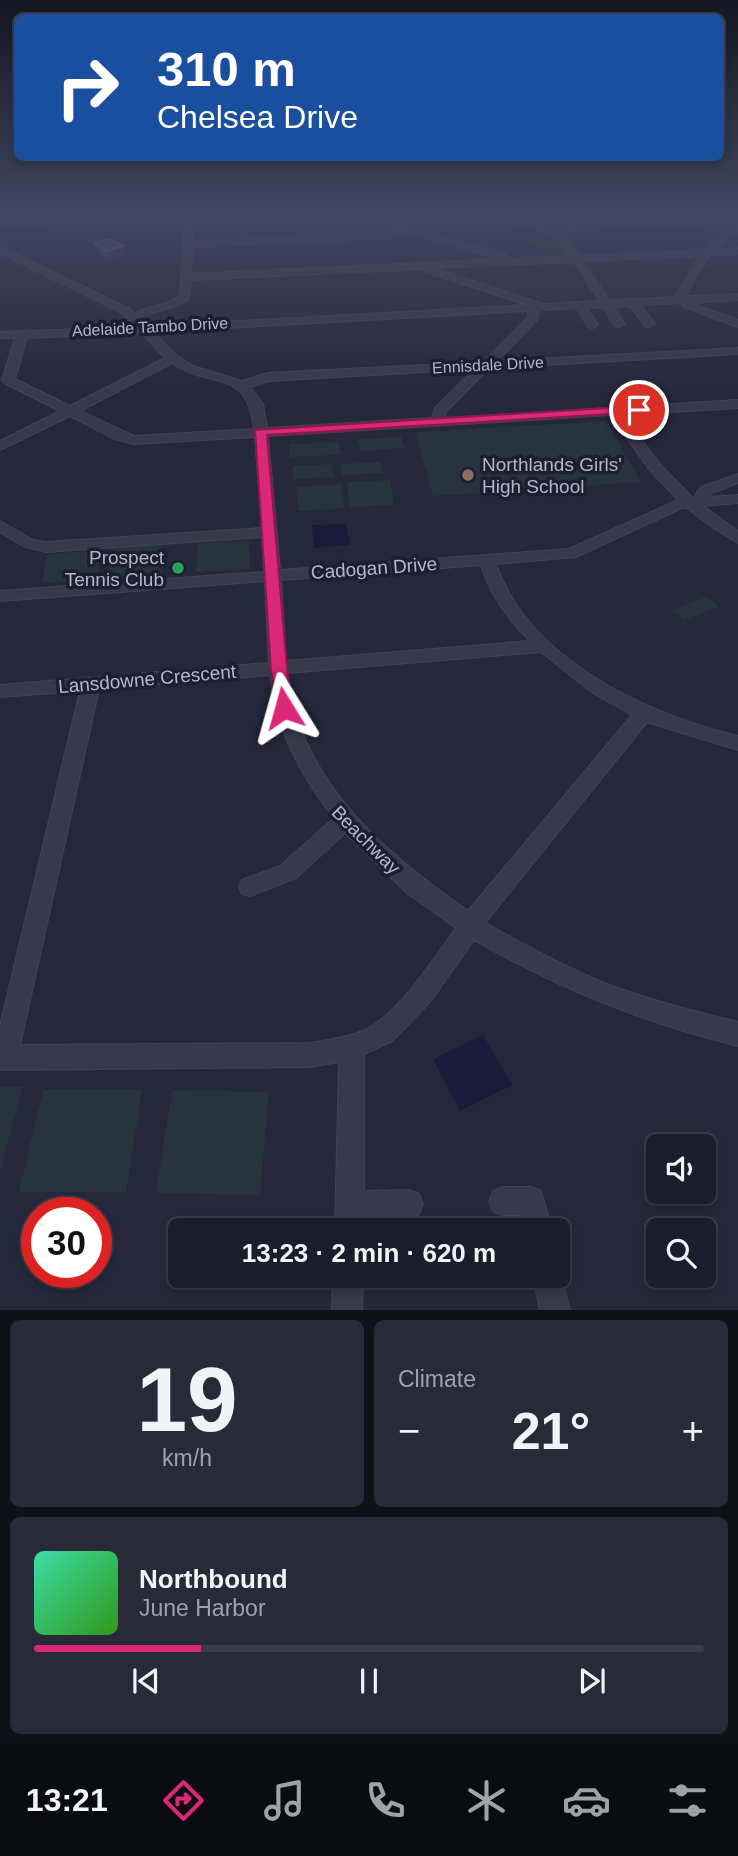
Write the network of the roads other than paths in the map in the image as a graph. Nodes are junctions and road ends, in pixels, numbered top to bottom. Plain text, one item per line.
1 (54, 273) edge
2 (60, 273) edge
3 (188, 273) edge
4 (269, 273) edge
5 (442, 273) edge
6 (586, 273) edge
7 (694, 273) edge
8 (188, 277) junction
9 (96, 292) junction
10 (738, 298) edge
11 (683, 300) junction
12 (633, 302) junction
13 (605, 304) junction
14 (115, 305) junction
15 (131, 305) junction
16 (167, 306) junction
17 (580, 306) junction
18 (538, 308) junction
19 (246, 322) junction
20 (619, 324) dead end
21 (649, 324) dead end
22 (738, 324) edge
23 (149, 325) junction
24 (220, 325) junction
25 (592, 325) dead end
26 (90, 329) junction
27 (54, 333) junction
28 (22, 334) junction
29 (0, 335) edge
30 (738, 351) edge
31 (174, 356) junction
32 (486, 365) junction
33 (243, 384) junction
34 (738, 404) edge
35 (614, 411) junction
36 (71, 412) junction
37 (437, 422) junction
38 (263, 435) junction
39 (0, 446) edge
40 (738, 478) edge
41 (738, 499) edge
42 (695, 501) junction
43 (0, 526) edge
44 (269, 532) junction
45 (738, 538) edge
46 (487, 560) junction
47 (272, 575) junction
48 (0, 596) edge
49 (545, 646) junction
50 (279, 669) junction
51 (91, 683) junction
52 (0, 691) edge
53 (644, 713) junction
54 (738, 743) edge
55 (344, 821) junction
56 (250, 887) dead end
57 (470, 925) junction
58 (738, 1034) edge
59 (352, 1047) junction
60 (3, 1058) edge
61 (503, 1201) dead end
62 (409, 1204) dead end
63 (349, 1218) edge
64 (535, 1218) edge
65 (348, 1288) edge
66 (550, 1288) edge
67 (347, 1310) edge
68 (555, 1310) edge

1 - 9 street
2 - 9 street
3 - 8 street
4 - 8 street
5 - 18 street
6 - 13 street
7 - 11 street
8 - 16 street
9 - 14 street
9 - 15 street
10 - 11 street, Adelaide Tambo Drive
11 - 12 street, Adelaide Tambo Drive
11 - 22 street
12 - 13 street, Adelaide Tambo Drive
12 - 21 street
13 - 17 street, Adelaide Tambo Drive
13 - 20 street
14 - 23 street
14 - 26 street
15 - 16 street
15 - 23 street
16 - 23 street
17 - 18 street, Adelaide Tambo Drive
17 - 25 street
18 - 19 street, Adelaide Tambo Drive
18 - 32 street
19 - 23 street, Adelaide Tambo Drive
19 - 24 street, Adelaide Tambo Drive
23 - 24 street, Adelaide Tambo Drive
23 - 26 street, Adelaide Tambo Drive
23 - 27 street, Adelaide Tambo Drive
23 - 31 street
24 - 31 street
26 - 27 street, Adelaide Tambo Drive
27 - 28 street, Adelaide Tambo Drive
28 - 29 street, Adelaide Tambo Drive
28 - 36 street
30 - 32 street, Ennisdale Drive
31 - 33 street
31 - 33 street
31 - 36 street
32 - 33 street, Ennisdale Drive
32 - 37 street
33 - 38 street, Beachway
34 - 35 street
35 - 37 street
35 - 42 street
36 - 38 street
36 - 39 street
37 - 38 street
38 - 44 street, Beachway
40 - 42 street
41 - 42 street, Cadogan Drive
42 - 45 street
42 - 46 street, Cadogan Drive
43 - 44 street
44 - 47 street, Beachway
46 - 47 street, Cadogan Drive
46 - 49 street
47 - 48 street, Cadogan Drive
47 - 50 street, Beachway
49 - 50 street, Lansdowne Crescent
49 - 53 street
50 - 51 street, Lansdowne Crescent
50 - 55 street, Beachway
51 - 52 street, Lansdowne Crescent
51 - 60 street
53 - 54 street
53 - 57 street
55 - 56 street
55 - 57 street, Beachway
57 - 58 street, Beachway
57 - 59 street
59 - 60 street
59 - 63 street
61 - 64 street
62 - 63 street
65 - 67 street
66 - 68 street

